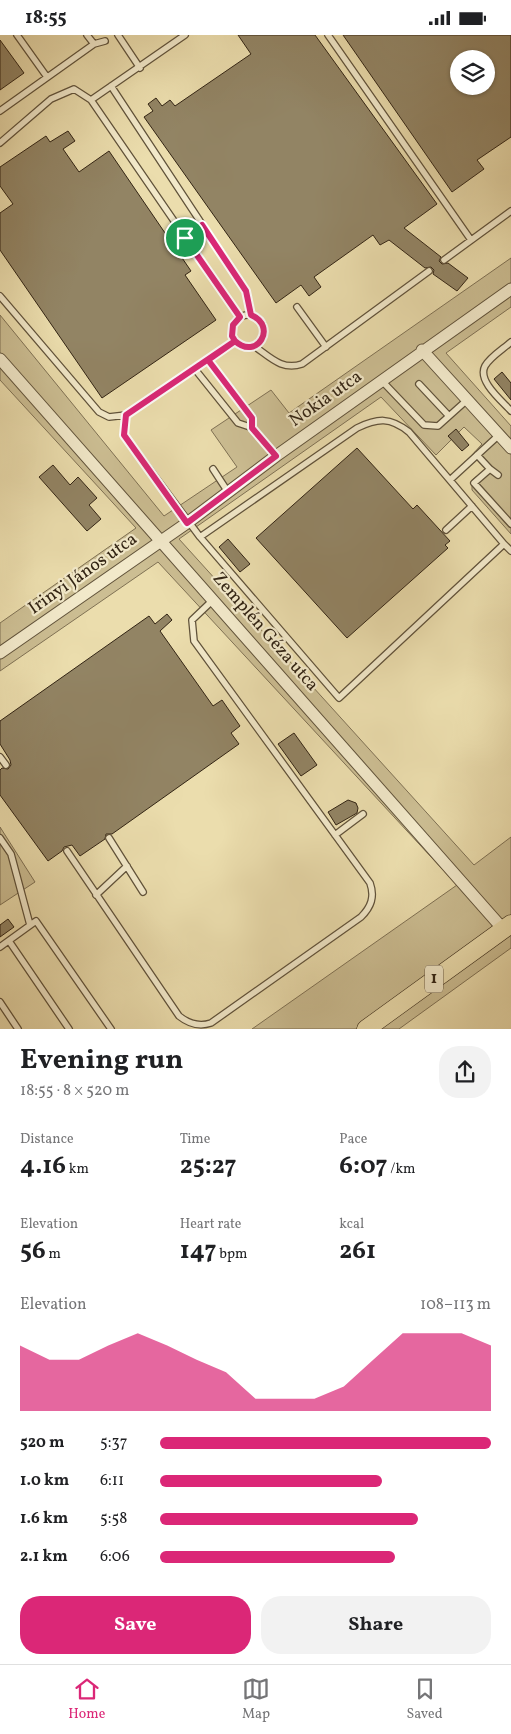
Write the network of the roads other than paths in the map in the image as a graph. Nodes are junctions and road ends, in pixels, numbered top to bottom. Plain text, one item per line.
1 (17, 35) edge
2 (88, 35) edge
3 (118, 35) edge
4 (185, 35) edge
5 (328, 35) edge
6 (177, 37) edge
7 (105, 41) dead end
8 (94, 45) junction
9 (140, 67) junction
10 (47, 77) junction
11 (111, 86) junction
12 (91, 100) junction
13 (0, 111) edge
14 (0, 143) edge
15 (511, 211) edge
16 (202, 225) junction
17 (185, 238) junction
18 (471, 240) junction
19 (444, 259) dead end
20 (429, 271) dead end
21 (511, 289) edge
22 (0, 296) edge
23 (297, 307) dead end
24 (251, 315) junction
25 (240, 317) junction
26 (235, 341) junction
27 (511, 342) edge
28 (254, 346) junction
29 (326, 347) junction
30 (422, 350) junction
31 (0, 359) edge
32 (208, 360) junction
33 (194, 368) junction
34 (382, 381) junction
35 (419, 384) dead end
36 (467, 400) junction
37 (511, 411) edge
38 (126, 415) junction
39 (449, 416) junction
40 (252, 428) junction
41 (499, 435) junction
42 (511, 448) edge
43 (477, 455) junction
44 (276, 456) junction
45 (213, 469) dead end
46 (490, 469) junction
47 (498, 475) dead end
48 (450, 480) junction
49 (228, 492) junction
50 (472, 506) junction
51 (187, 523) junction
52 (511, 524) edge
53 (446, 530) dead end
54 (200, 537) junction
55 (162, 541) junction
56 (504, 544) junction
57 (511, 551) edge
58 (213, 599) junction
59 (0, 653) edge
60 (0, 757) edge
61 (6, 765) dead end
62 (363, 814) dead end
63 (335, 835) junction
64 (0, 838) edge
65 (109, 838) dead end
66 (67, 851) dead end
67 (127, 866) junction
68 (143, 892) dead end
69 (96, 895) junction
70 (30, 925) junction
71 (507, 927) edge
72 (9, 941) junction
73 (0, 947) edge
74 (0, 1002) edge
75 (18, 1029) edge
76 (69, 1029) edge
77 (112, 1029) edge
78 (366, 1029) edge

1 - 10 lane
2 - 8 lane
3 - 9 lane
4 - 6 lane
5 - 18 lane
6 - 9 lane
7 - 8 lane
8 - 10 lane
9 - 11 lane
10 - 13 lane
11 - 12 lane
11 - 16 lane
12 - 14 lane
12 - 17 lane
15 - 18 lane
16 - 17 lane
16 - 24 lane
17 - 25 lane
18 - 19 lane
20 - 29 lane
21 - 30 street, Nokia utca
22 - 38 lane
23 - 29 lane
24 - 25 lane
24 - 28 lane
25 - 26 lane
26 - 28 lane
26 - 32 lane
27 - 37 lane
28 - 29 lane
30 - 34 street, Nokia utca
30 - 36 street
31 - 55 street, Zemplén Géza utca
32 - 33 lane
32 - 40 lane
33 - 38 lane
33 - 40 lane
34 - 39 lane
34 - 44 street, Nokia utca
35 - 39 lane
36 - 39 lane
36 - 41 street
38 - 51 lane
40 - 44 lane
41 - 42 street
41 - 43 lane
43 - 46 lane
43 - 48 lane
44 - 49 street, Nokia utca
45 - 49 lane
46 - 47 lane
46 - 52 lane
48 - 50 lane
48 - 54 lane
49 - 51 street, Nokia utca
50 - 53 lane
50 - 56 lane
51 - 54 lane
51 - 55 street, Nokia utca
54 - 56 lane
55 - 58 street, Zemplén Géza utca
55 - 59 street, Irinyi János utca
56 - 57 lane
58 - 63 lane
58 - 71 street, Zemplén Géza utca
60 - 61 lane
62 - 63 lane
63 - 69 lane
64 - 70 lane
65 - 67 lane
66 - 69 lane
67 - 68 lane
67 - 69 lane
70 - 72 lane
70 - 77 lane
71 - 78 main road, 1
72 - 73 lane
72 - 76 lane
74 - 75 lane

